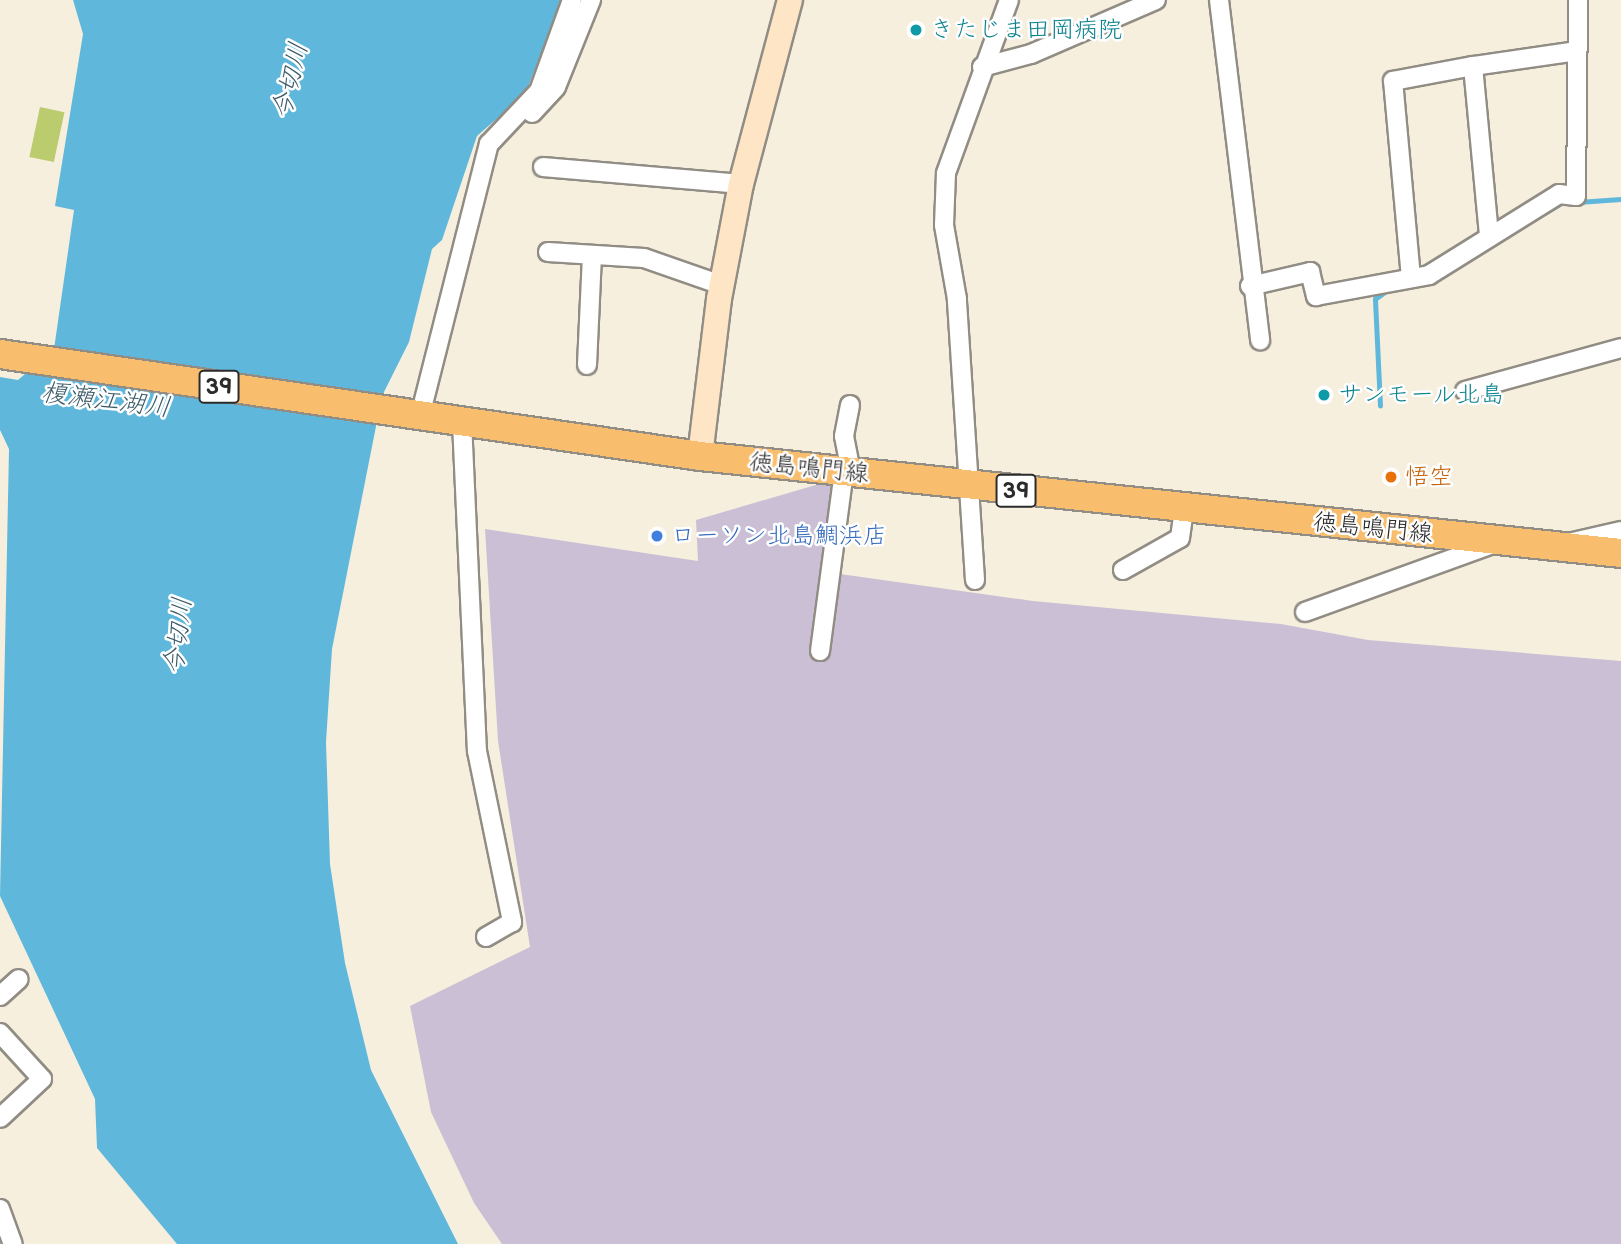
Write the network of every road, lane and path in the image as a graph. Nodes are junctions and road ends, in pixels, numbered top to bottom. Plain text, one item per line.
1 (591, 0) edge
2 (790, 0) edge
3 (1009, 0) edge
4 (1156, 0) edge
5 (1219, 0) edge
6 (1578, 0) edge
7 (568, 1) edge
8 (1577, 51) junction
9 (1473, 66) junction
10 (982, 67) junction
11 (489, 144) junction
12 (543, 167) dead end
13 (741, 184) junction
14 (1489, 235) junction
15 (548, 252) dead end
16 (592, 255) junction
17 (1411, 278) junction
18 (721, 285) junction
19 (1250, 286) junction
20 (1261, 341) dead end
21 (1621, 348) edge
22 (12, 357) edge
23 (587, 365) dead end
24 (1465, 391) dead end
25 (850, 405) dead end
26 (416, 416) junction
27 (462, 422) junction
28 (701, 456) junction
29 (848, 472) junction
30 (967, 485) junction
31 (1184, 508) junction
32 (1621, 531) edge
33 (1500, 541) junction
34 (1554, 546) junction
35 (1621, 553) edge
36 (1123, 570) dead end
37 (975, 580) dead end
38 (1305, 612) dead end
39 (820, 651) dead end
40 (486, 937) dead end
41 (19, 979) dead end
42 (0, 996) edge
43 (0, 1033) edge
44 (0, 1118) edge
45 (0, 1209) edge
46 (13, 1244) edge

1 - 11 street
2 - 13 street
3 - 10 street
4 - 10 street
5 - 19 street
6 - 8 street
7 - 11 street
8 - 9 street
8 - 14 street
9 - 14 street
9 - 17 street
10 - 30 street
11 - 26 street
12 - 13 street
13 - 18 street
14 - 17 street
15 - 16 street
16 - 18 street
16 - 23 street
17 - 19 street
18 - 28 street
19 - 20 street
21 - 24 street
22 - 26 main road, 徳島鳴門線 / 39
25 - 29 street
26 - 27 main road, 徳島鳴門線 / 39
27 - 28 main road, 徳島鳴門線 / 39
27 - 40 street
28 - 29 main road, 徳島鳴門線 / 39
29 - 30 main road, 徳島鳴門線 / 39
29 - 39 street
30 - 31 main road, 徳島鳴門線 / 39
30 - 37 street
31 - 33 main road, 徳島鳴門線 / 39
31 - 36 street
32 - 34 street
33 - 34 main road, 徳島鳴門線 / 39
33 - 38 street
34 - 35 main road, 徳島鳴門線 / 39
41 - 42 street
43 - 44 street
45 - 46 street

